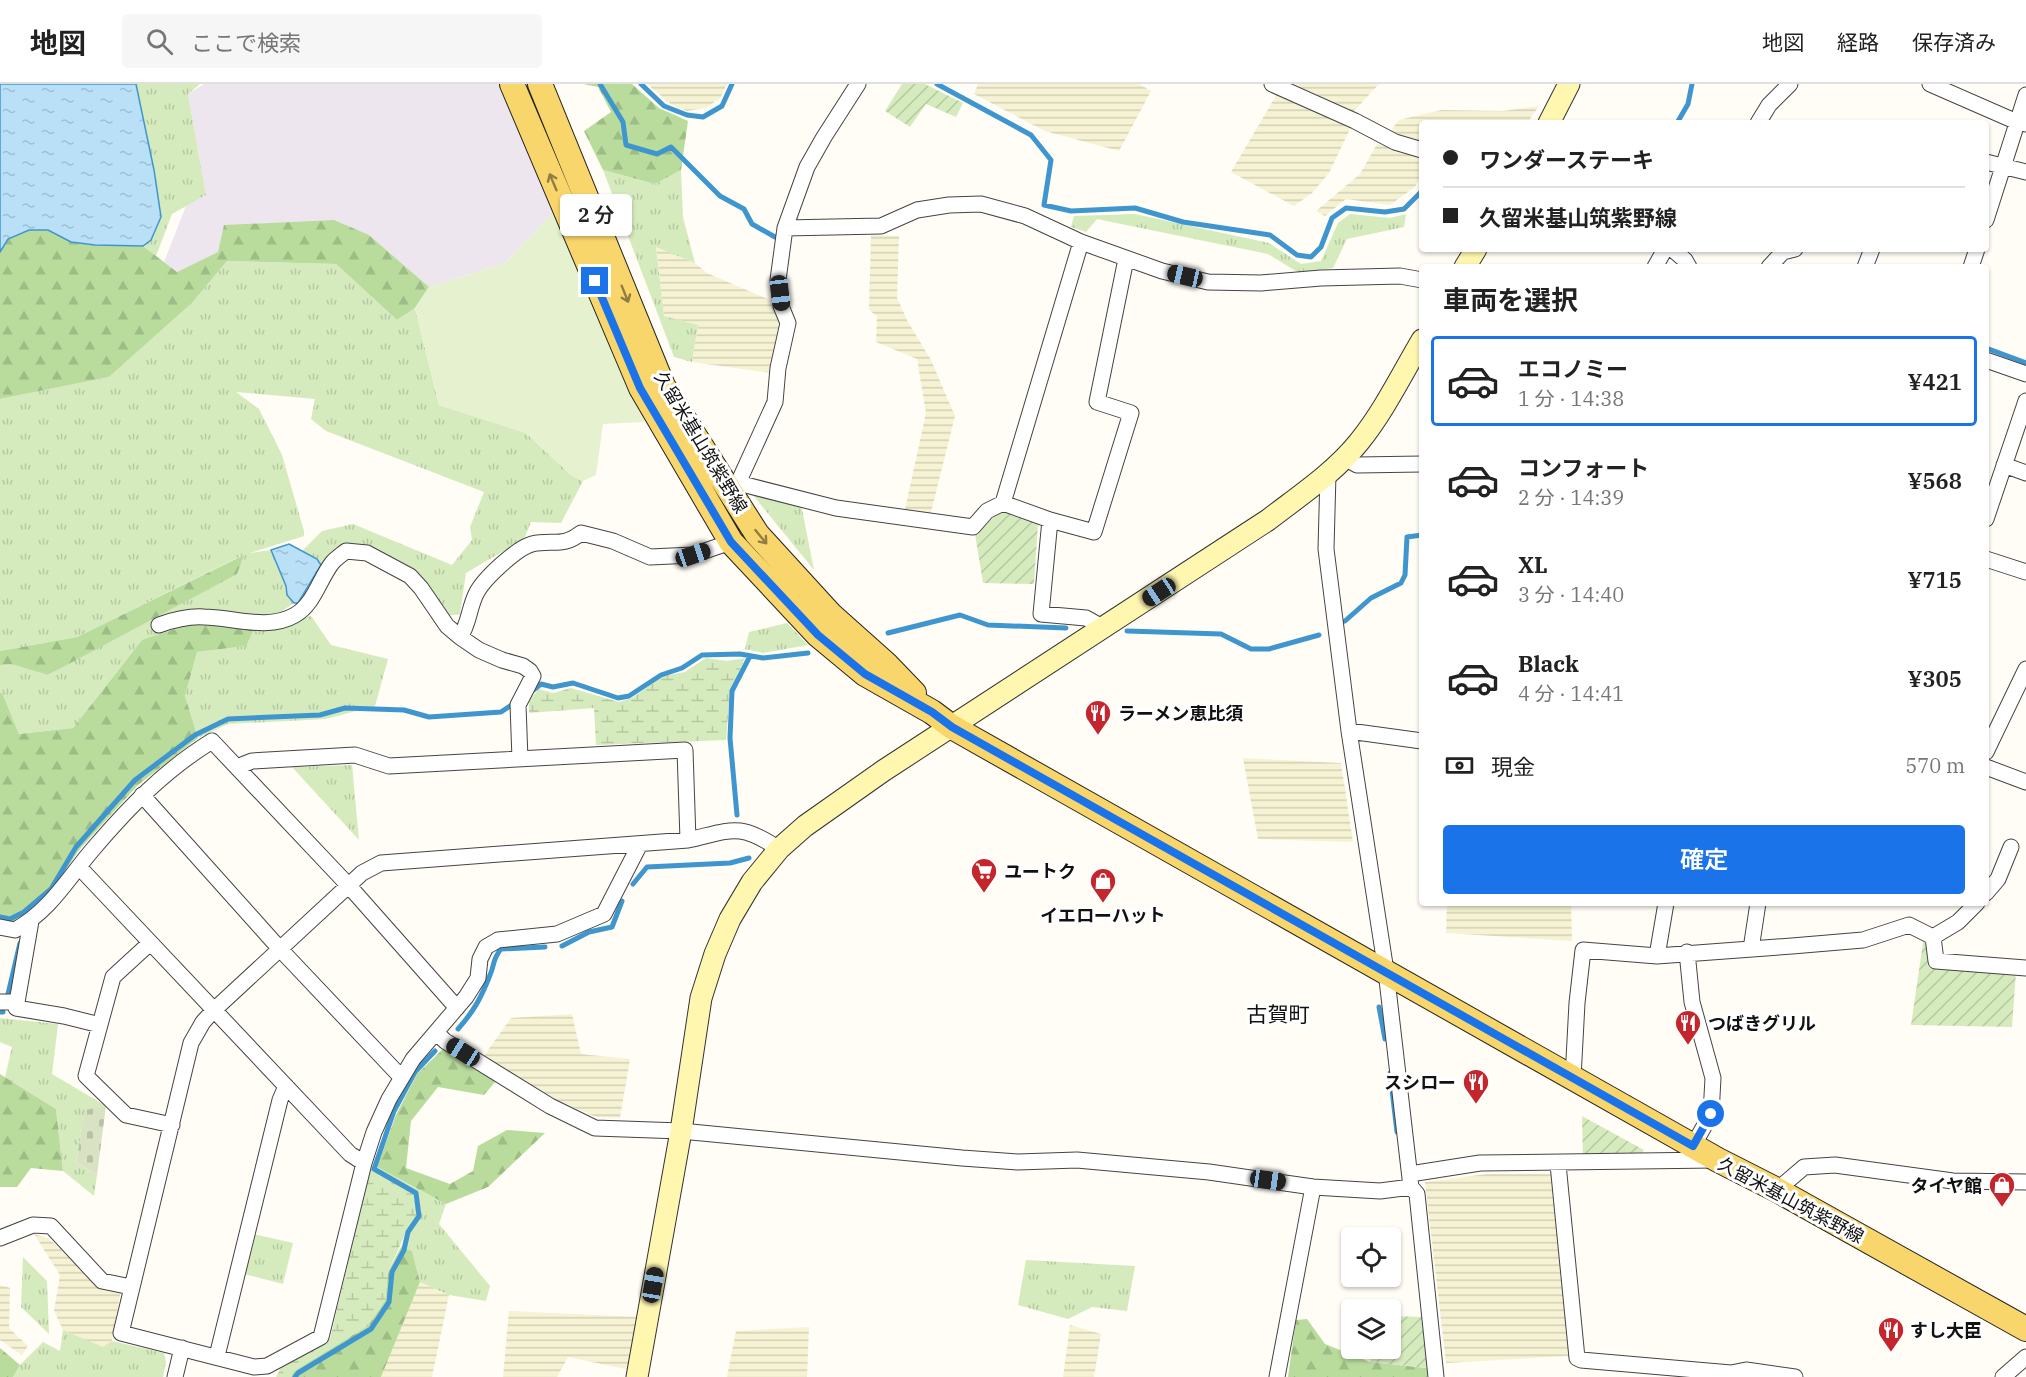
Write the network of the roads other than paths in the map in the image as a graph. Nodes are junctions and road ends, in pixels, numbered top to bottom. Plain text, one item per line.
1 (512, 84) edge
2 (540, 84) edge
3 (858, 84) edge
4 (1272, 84) edge
5 (1569, 84) edge
6 (1790, 84) edge
7 (1930, 84) edge
8 (2026, 94) edge
9 (1551, 120) edge
10 (1760, 120) edge
11 (2022, 123) edge
12 (1419, 149) edge
13 (1989, 162) edge
14 (2004, 165) junction
15 (2026, 172) edge
16 (1989, 211) edge
17 (785, 228) junction
18 (1081, 242) junction
19 (1673, 252) edge
20 (1677, 252) edge
21 (1783, 252) edge
22 (1126, 259) junction
23 (1659, 264) edge
24 (1687, 264) edge
25 (1771, 264) edge
26 (1419, 279) edge
27 (1419, 345) edge
28 (1989, 361) edge
29 (2026, 374) edge
30 (2026, 401) edge
31 (1344, 458) junction
32 (1419, 464) edge
33 (2004, 465) junction
34 (2026, 473) edge
35 (1328, 474) junction
36 (736, 488) junction
37 (1003, 502) junction
38 (1989, 510) edge
39 (1050, 520) junction
40 (731, 542) junction
41 (1989, 560) edge
42 (2026, 572) edge
43 (159, 625) dead end
44 (1104, 628) junction
45 (460, 637) junction
46 (2026, 669) edge
47 (932, 712) junction
48 (952, 727) junction
49 (1349, 731) junction
50 (1419, 741) edge
51 (1989, 745) edge
52 (520, 759) junction
53 (237, 767) junction
54 (1989, 768) edge
55 (2026, 782) edge
56 (142, 795) junction
57 (688, 840) junction
58 (639, 844) junction
59 (2011, 848) dead end
60 (779, 849) junction
61 (80, 868) junction
62 (349, 886) junction
63 (1989, 890) edge
64 (1665, 906) edge
65 (1758, 906) edge
66 (1974, 906) edge
67 (31, 921) junction
68 (0, 927) edge
69 (1933, 937) junction
70 (150, 943) junction
71 (279, 948) junction
72 (1751, 949) junction
73 (1687, 952) junction
74 (1657, 956) junction
75 (2026, 968) edge
76 (1386, 971) junction
77 (0, 1002) edge
78 (17, 1002) junction
79 (457, 1008) junction
80 (214, 1010) junction
81 (100, 1025) junction
82 (436, 1032) junction
83 (401, 1077) junction
84 (1573, 1078) junction
85 (286, 1086) junction
86 (172, 1125) junction
87 (681, 1131) junction
88 (1693, 1146) junction
89 (1718, 1160) junction
90 (364, 1163) junction
91 (1558, 1164) junction
92 (1411, 1180) junction
93 (2026, 1182) edge
94 (1313, 1187) junction
95 (1777, 1190) junction
96 (0, 1238) edge
97 (131, 1287) junction
98 (2026, 1329) edge
99 (182, 1348) junction
100 (217, 1356) junction
101 (2026, 1357) edge
102 (1646, 1371) edge
103 (268, 1372) edge
104 (1746, 1373) edge
105 (175, 1377) edge
106 (638, 1377) edge
107 (1277, 1377) edge
108 (1436, 1377) edge
109 (1795, 1377) edge
110 (2003, 1377) edge

40 -> 1 main road, 久留米基山筑紫野線
2 -> 36 main road, 久留米基山筑紫野線
3 - 17 street
4 - 12 street
5 - 9 street
6 - 10 street
7 - 11 street
8 - 11 street
11 - 14 street
13 - 14 street
14 - 15 street
14 - 16 street
17 - 18 street
17 - 36 street
18 - 22 street
18 - 37 street
19 - 23 street
20 - 24 street
21 - 25 street
22 - 26 street
22 - 39 street
27 - 31 street
28 - 29 street
30 - 33 street
31 - 32 street
31 - 35 street
33 - 34 street
33 - 38 street
35 - 44 street
35 - 49 street
36 - 37 street
36 -> 47 main road, 久留米基山筑紫野線
37 - 39 street
39 - 44 street
40 - 45 street
40 - 47 main road, 久留米基山筑紫野線
41 - 42 street
43 - 45 street
44 - 48 street
45 - 52 street
46 - 51 street
47 - 48 main road, 久留米基山筑紫野線
48 - 60 street
48 - 76 main road, 久留米基山筑紫野線
49 - 50 street
49 - 76 street
52 - 53 street
52 - 57 street
53 - 56 street
53 - 62 street
54 - 55 street
56 - 61 street
56 - 71 street
57 - 58 street
57 - 60 street
58 - 62 street
58 - 79 street
59 - 63 street
60 - 87 street
61 - 67 street
61 - 70 street
62 - 71 street
62 - 79 street
64 - 74 street
65 - 72 street
66 - 69 street
67 - 68 street
67 - 78 street
69 - 72 street
69 - 75 street
70 - 80 street
70 - 81 street
71 - 80 street
71 - 83 street
72 - 73 street
73 - 74 street
73 - 88 street
74 - 84 street
76 - 84 main road, 久留米基山筑紫野線
76 - 92 street
77 - 78 street
78 - 81 street
79 - 82 street
80 - 85 street
80 - 86 street
81 - 86 street
82 - 83 street
82 - 87 street
83 - 90 street
84 - 88 main road, 久留米基山筑紫野線
85 - 90 street
85 - 100 street
86 - 97 street
87 - 94 street
87 - 106 street
88 - 89 main road, 久留米基山筑紫野線
89 - 91 street
89 - 95 main road, 久留米基山筑紫野線
90 - 103 street
91 - 92 street
91 - 102 street
92 - 94 street
92 - 108 street
93 - 95 street
94 - 107 street
95 - 98 main road, 久留米基山筑紫野線
96 - 97 street
97 - 99 street
99 - 100 street
99 - 105 street
100 - 103 street
101 - 110 street
102 - 104 street
104 - 109 street

